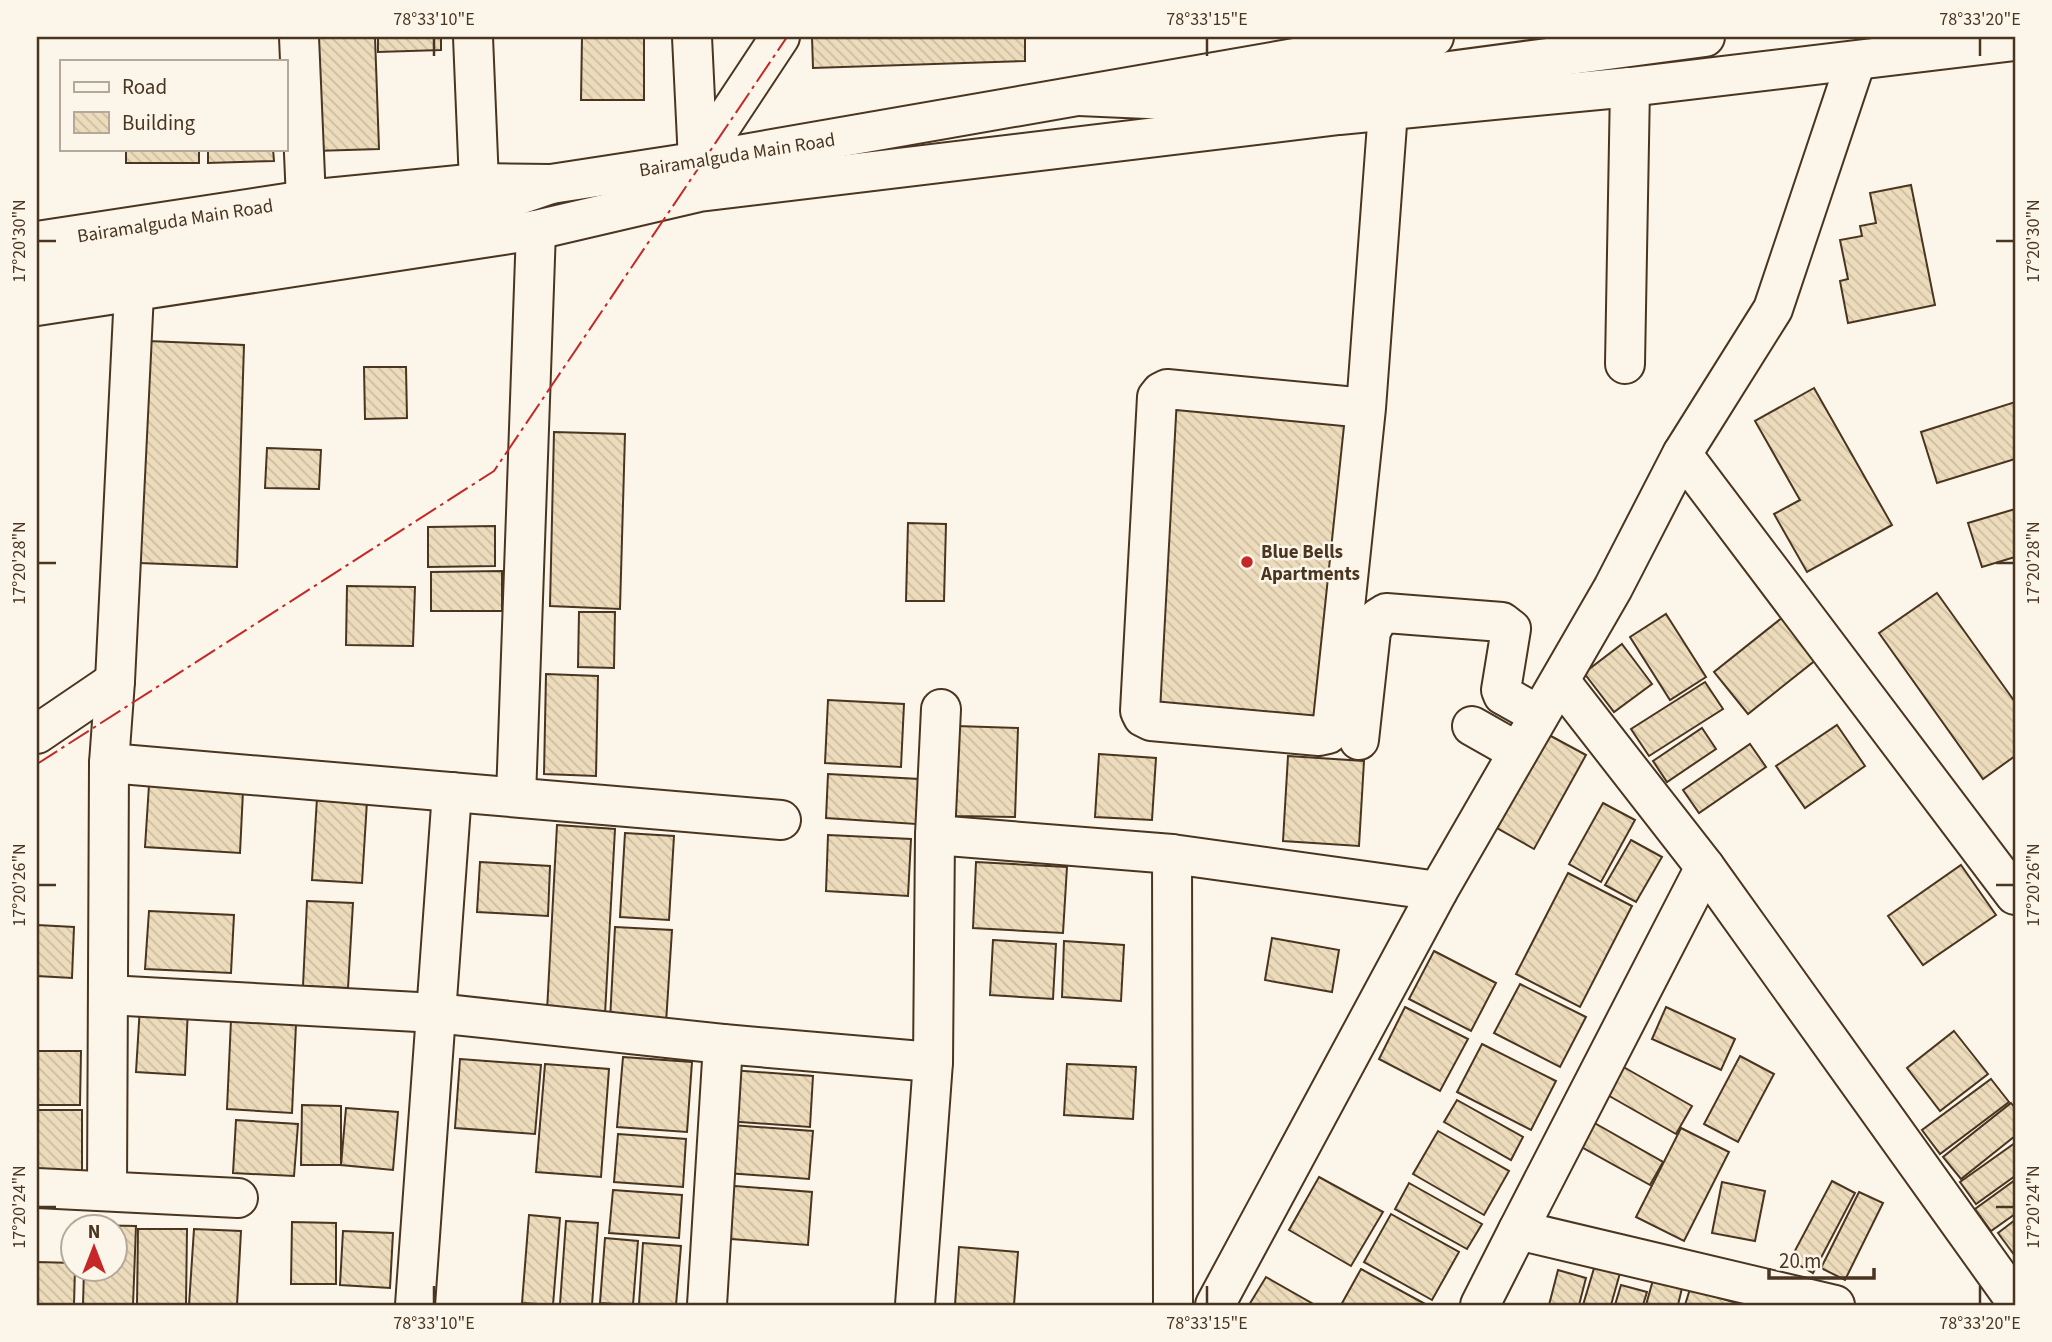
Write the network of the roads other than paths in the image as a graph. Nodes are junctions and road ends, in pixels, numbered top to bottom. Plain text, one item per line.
1 (299, 37) edge
2 (473, 37) edge
3 (692, 37) edge
4 (780, 37) edge
5 (1434, 37) edge
6 (1705, 37) edge
7 (2015, 41) edge
8 (1328, 44) edge
9 (1856, 61) junction
10 (1630, 88) junction
11 (1079, 96) junction
12 (1388, 111) junction
13 (698, 161) junction
14 (479, 183) junction
15 (551, 184) junction
16 (306, 200) junction
17 (536, 230) junction
18 (37, 241) edge
19 (37, 272) edge
20 (134, 292) junction
21 (37, 306) edge
22 (1625, 364) dead end
23 (1366, 408) junction
24 (1682, 454) junction
25 (115, 681) junction
26 (1559, 681) junction
27 (942, 709) dead end
28 (1539, 715) junction
29 (1472, 726) dead end
30 (37, 734) edge
31 (1359, 740) dead end
32 (1518, 752) junction
33 (109, 763) junction
34 (452, 792) junction
35 (516, 797) junction
36 (781, 820) dead end
37 (935, 835) junction
38 (1172, 854) junction
39 (1705, 867) junction
40 (1438, 891) junction
41 (2015, 895) edge
42 (108, 995) junction
43 (436, 1013) junction
44 (723, 1044) junction
45 (933, 1062) junction
46 (37, 1188) edge
47 (107, 1190) junction
48 (238, 1198) dead end
49 (1518, 1230) junction
50 (2015, 1300) edge
51 (415, 1305) edge
52 (707, 1305) edge
53 (915, 1305) edge
54 (1173, 1305) edge
55 (1215, 1305) edge
56 (1480, 1305) edge
57 (1835, 1305) edge

1 - 16 main road
2 - 14 main road
3 - 13 main road
4 - 13 main road
5 - 8 main road, Bairamalguda Main Road
6 - 11 main road
7 - 9 main road
8 - 11 main road, Bairamalguda Main Road
9 - 10 main road
9 - 24 main road
10 - 12 main road
10 - 22 main road
11 - 13 main road, Bairamalguda Main Road
12 - 17 main road
12 - 23 main road
13 - 15 main road, Bairamalguda Main Road
14 - 15 main road, Bairamalguda Main Road
14 - 16 main road, Bairamalguda Main Road
15 - 19 main road
16 - 18 main road, Bairamalguda Main Road
17 - 20 main road
17 - 35 main road
20 - 21 main road
20 - 25 main road
23 - 23 main road
24 - 26 main road
24 - 41 main road
25 - 30 main road
25 - 33 main road
26 - 28 main road
26 - 39 main road
27 - 37 main road
28 - 31 main road
28 - 32 main road
29 - 32 main road
32 - 40 main road
33 - 34 main road
33 - 42 main road
34 - 35 main road
34 - 43 main road
35 - 36 main road
37 - 38 main road
37 - 45 main road
38 - 40 main road
38 - 54 main road
39 - 49 main road
39 - 50 main road
40 - 55 main road
42 - 43 main road
42 - 47 main road
43 - 44 main road
43 - 51 main road
44 - 45 main road
44 - 52 main road
45 - 53 main road
46 - 47 main road
47 - 48 main road
49 - 56 main road
49 - 57 main road

